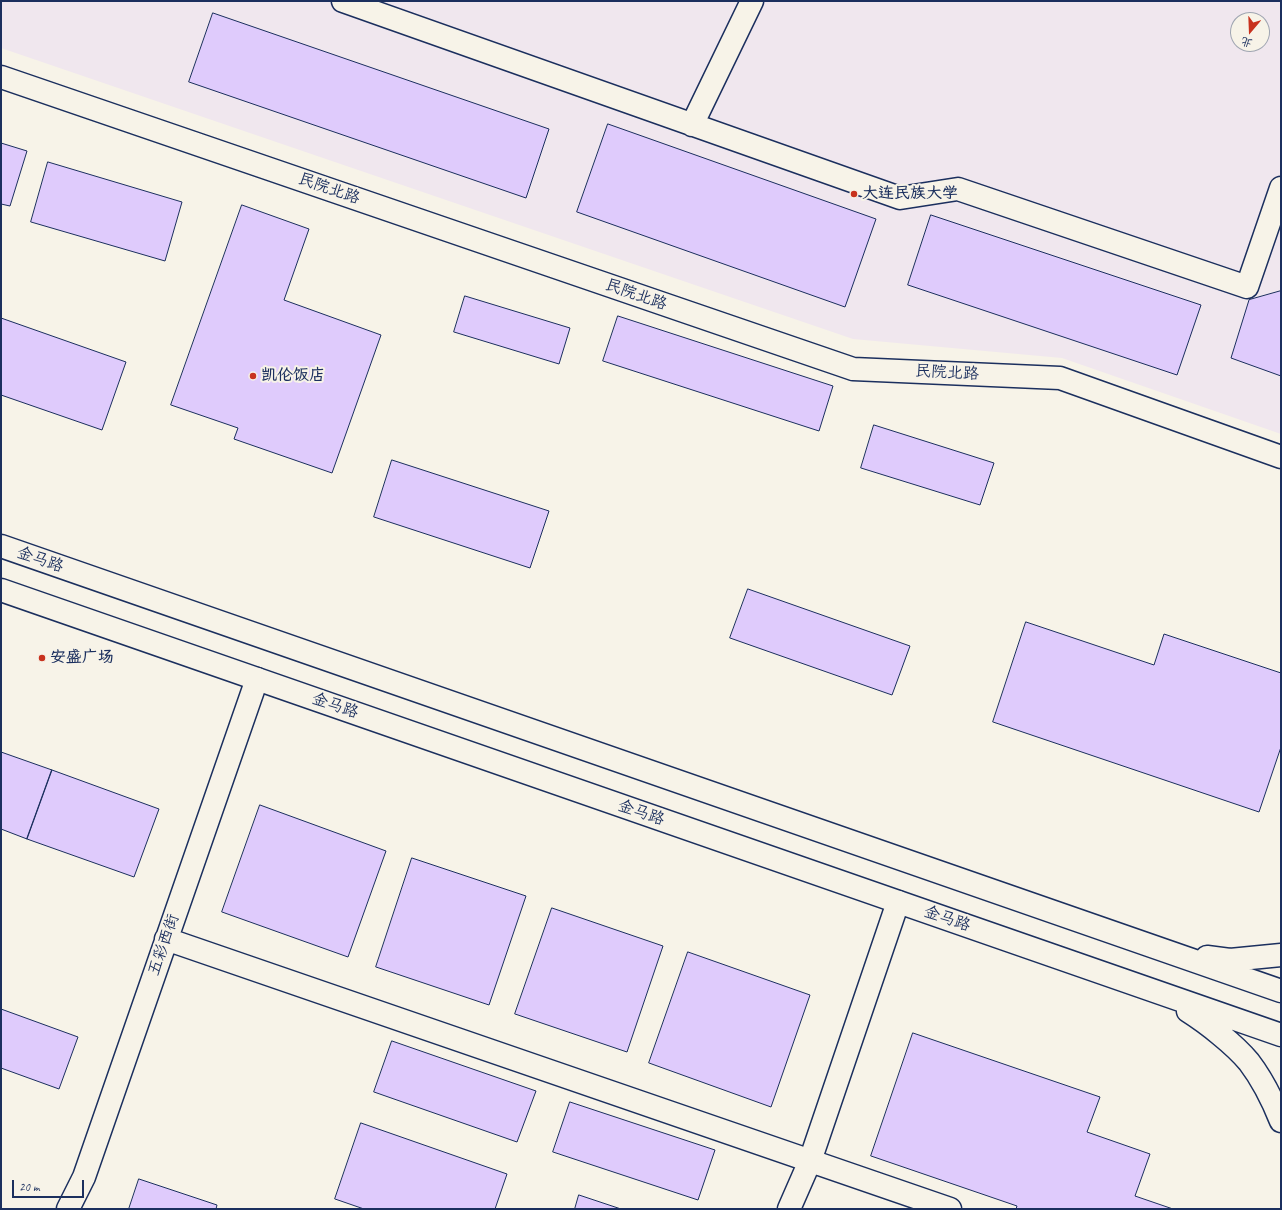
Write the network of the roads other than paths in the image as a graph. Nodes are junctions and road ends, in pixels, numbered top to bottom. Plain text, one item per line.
1 (343, 1) edge
2 (752, 1) edge
3 (1, 77) edge
4 (692, 124) junction
5 (1281, 188) edge
6 (1281, 457) edge
7 (1, 546) edge
8 (1, 590) edge
9 (256, 679) junction
10 (898, 902) junction
11 (166, 939) junction
12 (1169, 952) junction
13 (1281, 955) edge
14 (1281, 990) edge
15 (1158, 992) junction
16 (1281, 1035) edge
17 (1281, 1121) edge
18 (810, 1161) junction
19 (68, 1209) edge
20 (789, 1209) edge
21 (950, 1209) edge

1 - 4 street
2 - 4 street
3 - 6 street, 民院北路
4 - 5 street
7 - 12 street, 金马路
8 - 9 street, 金马路
9 - 10 street, 金马路
9 - 11 street, 五彩西街
10 - 15 street, 金马路
10 - 18 street
11 - 18 street
11 - 19 street, 五彩西街
12 - 13 street
12 - 14 street, 金马路
15 - 16 street, 金马路
15 - 17 street
18 - 20 street
18 - 21 street

